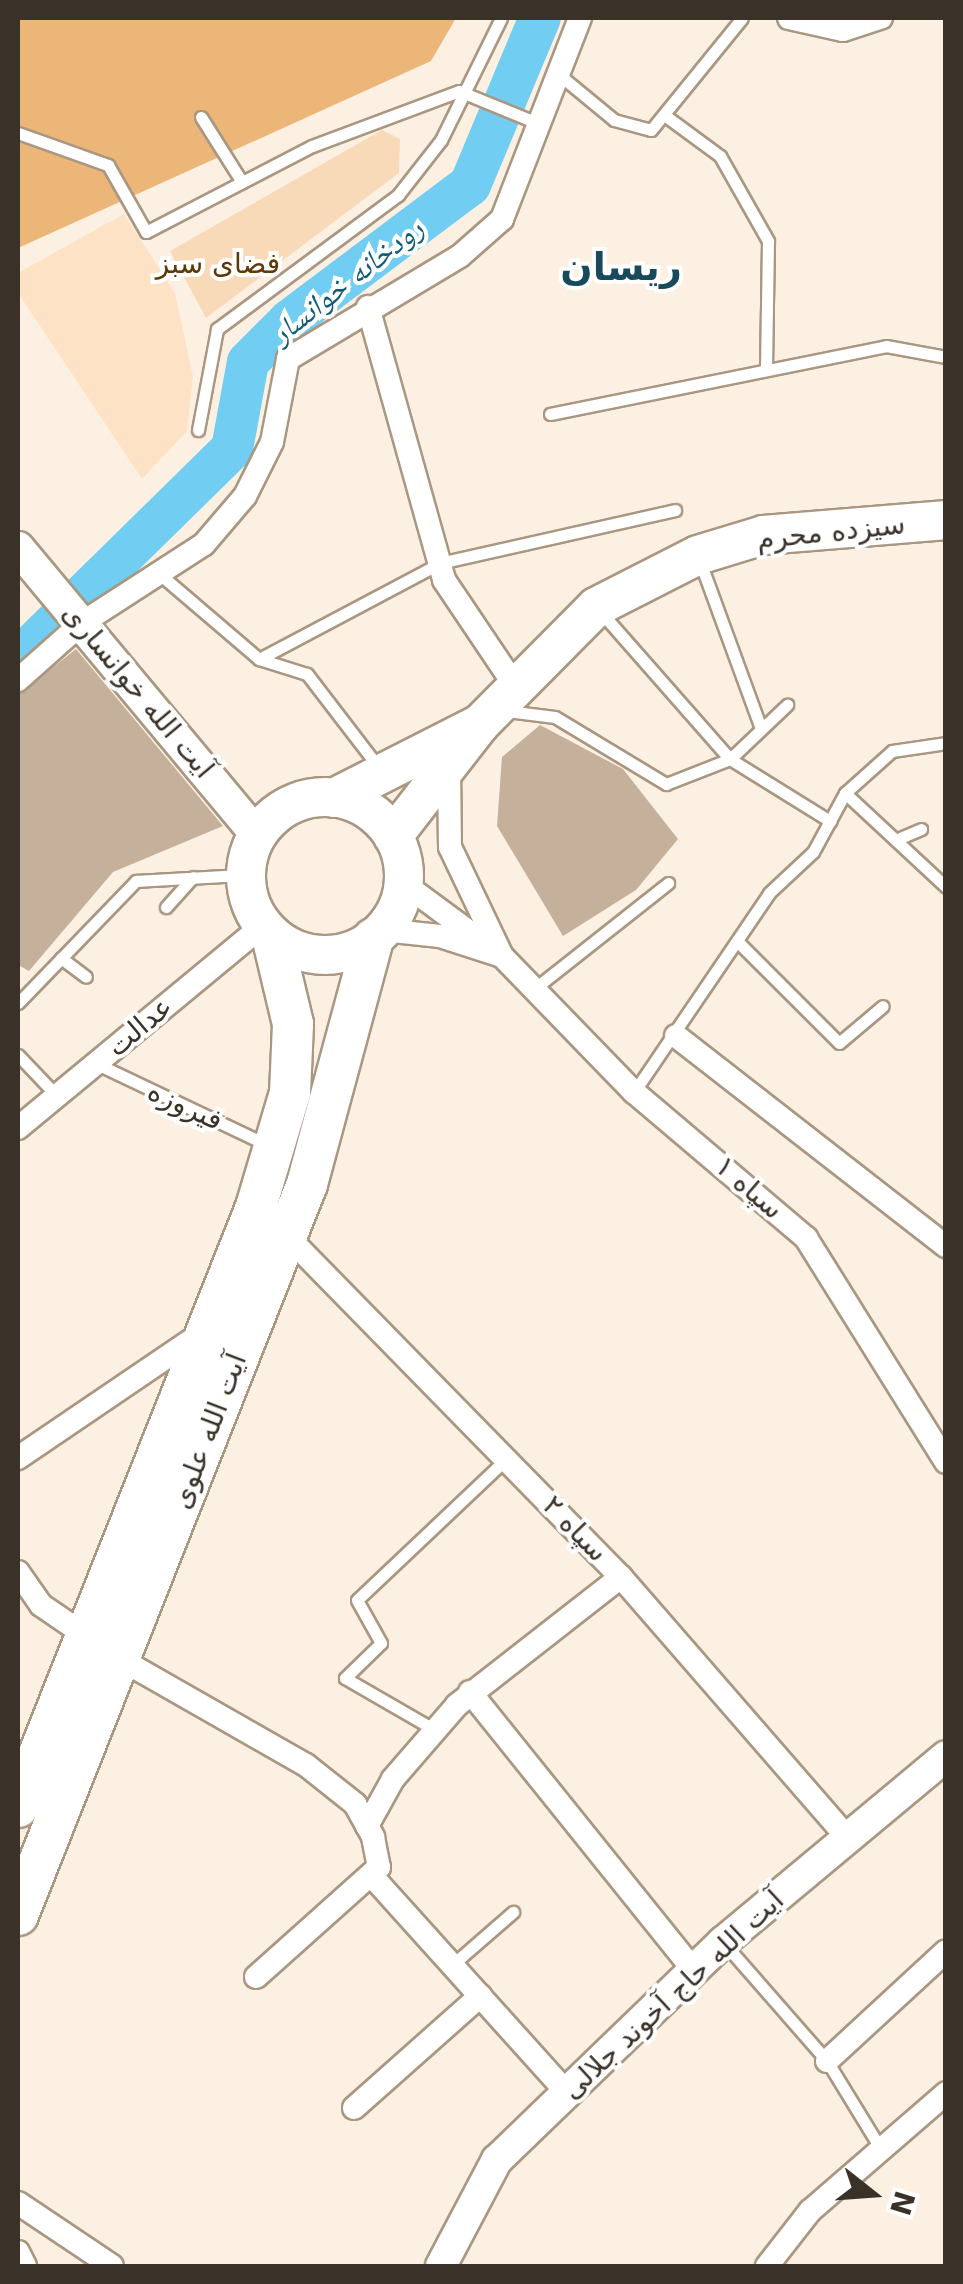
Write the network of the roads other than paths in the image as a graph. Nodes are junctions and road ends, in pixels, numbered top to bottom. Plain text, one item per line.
1 (501, 18) edge
2 (580, 18) edge
3 (742, 18) edge
4 (790, 18) edge
5 (881, 18) edge
6 (557, 73) junction
7 (460, 91) junction
8 (202, 117) dead end
9 (667, 117) junction
10 (542, 125) junction
11 (18, 133) edge
12 (242, 182) junction
13 (368, 307) junction
14 (946, 356) edge
15 (766, 365) junction
16 (550, 414) dead end
17 (198, 430) dead end
18 (675, 510) dead end
19 (946, 520) edge
20 (18, 548) edge
21 (698, 554) junction
22 (440, 563) junction
23 (163, 578) junction
24 (596, 607) junction
25 (82, 623) junction
26 (259, 659) junction
27 (18, 680) edge
28 (788, 704) dead end
29 (496, 706) junction
30 (761, 728) junction
31 (944, 747) edge
32 (730, 759) junction
33 (448, 764) junction
34 (383, 773) junction
35 (845, 793) junction
36 (334, 798) junction
37 (830, 821) junction
38 (921, 829) dead end
39 (257, 835) junction
40 (393, 836) junction
41 (900, 838) junction
42 (246, 874) junction
43 (193, 877) junction
44 (943, 881) edge
45 (403, 883) junction
46 (668, 883) dead end
47 (166, 907) dead end
48 (267, 931) junction
49 (378, 935) junction
50 (739, 943) junction
51 (502, 956) junction
52 (61, 958) junction
53 (86, 977) dead end
54 (534, 989) junction
55 (20, 998) edge
56 (883, 1006) dead end
57 (676, 1036) junction
58 (18, 1055) edge
59 (96, 1064) junction
60 (634, 1092) junction
61 (57, 1096) junction
62 (18, 1128) edge
63 (274, 1148) junction
64 (286, 1235) junction
65 (946, 1246) edge
66 (206, 1330) junction
67 (18, 1457) edge
68 (507, 1458) junction
69 (945, 1462) edge
70 (18, 1572) edge
71 (622, 1577) junction
72 (85, 1635) junction
73 (120, 1659) junction
74 (470, 1692) junction
75 (436, 1730) junction
76 (946, 1756) edge
77 (18, 1807) edge
78 (367, 1826) junction
79 (847, 1837) junction
80 (370, 1876) junction
81 (513, 1912) dead end
82 (18, 1915) edge
83 (723, 1942) junction
84 (946, 1952) edge
85 (452, 1965) junction
86 (694, 1971) junction
87 (256, 1977) dead end
88 (480, 1996) junction
89 (827, 2060) junction
90 (568, 2093) junction
91 (946, 2093) edge
92 (354, 2108) dead end
93 (881, 2149) junction
94 (18, 2203) edge
95 (18, 2252) edge
96 (25, 2266) edge
97 (112, 2266) edge
98 (441, 2266) edge
99 (767, 2266) edge

1 - 7 lane
2 - 6 street
3 - 9 lane
4 - 5 street
6 - 9 lane
6 - 10 street
7 - 10 lane
7 - 12 lane
7 - 17 lane
8 - 12 lane
9 - 15 lane
10 - 13 street
11 - 12 lane
13 - 22 street
13 - 23 street
14 - 15 lane
15 - 16 lane
18 - 22 lane
19 - 21 main road, سیزده محرم
20 - 25 main road, آیت الله خوانساری
21 - 24 main road, سیزده محرم
21 - 30 lane
22 - 26 lane
22 - 29 street
23 - 25 street
23 - 26 lane
24 - 29 main road, سیزده محرم
24 - 32 lane
25 - 27 street
25 - 39 main road, آیت الله خوانساری
26 - 34 lane
28 - 30 lane
29 - 32 lane
29 - 33 main road
29 - 34 main road
30 - 32 lane
31 - 35 lane
32 - 37 lane
33 - 40 main road
33 - 51 street
34 - 36 main road
35 - 37 lane
35 - 41 lane
36 - 39 main road
36 - 40 main road
37 - 50 lane
38 - 41 lane
39 - 42 main road
40 - 45 main road
41 - 44 lane
42 - 43 lane
42 - 48 main road
43 - 47 lane
43 - 52 lane
45 - 49 main road
45 - 51 street
46 - 54 lane
48 - 49 main road
48 - 59 street, عدالت
48 - 63 highway, آیت الله علوی
49 - 51 street
49 - 64 highway, آیت الله علوی
50 - 56 lane
50 - 57 lane
51 - 54 street, سپاه ۱
52 - 53 lane
52 - 55 lane
54 - 60 street, سپاه ۱
57 - 60 lane
57 - 65 street
58 - 61 lane
59 - 61 street, عدالت
59 - 63 lane, فیروزه
60 - 69 street, سپاه ۱
61 - 62 street, عدالت
63 - 66 highway, آیت الله علوی
64 - 68 street, سپاه ۲
64 - 73 highway, آیت الله علوی
66 - 67 street
66 - 72 highway, آیت الله علوی
68 - 71 street, سپاه ۲
68 - 75 lane
70 - 72 street
71 - 74 street
71 - 79 street, سپاه ۲
72 - 77 highway, آیت الله علوی
73 - 78 street
73 - 82 highway, آیت الله علوی
74 - 75 street
74 - 86 street
75 - 78 street
76 - 79 street, آیت الله حاج آخوند جلالی
78 - 80 street
79 - 83 street, آیت الله حاج آخوند جلالی
80 - 85 street
80 - 87 street
81 - 85 lane
83 - 86 street, آیت الله حاج آخوند جلالی
83 - 89 lane
84 - 89 street
85 - 88 street
86 - 90 street, آیت الله حاج آخوند جلالی
88 - 90 street
88 - 92 street
89 - 93 lane
90 - 98 street, آیت الله حاج آخوند جلالی
91 - 93 street
93 - 99 street
94 - 97 street
95 - 96 street

